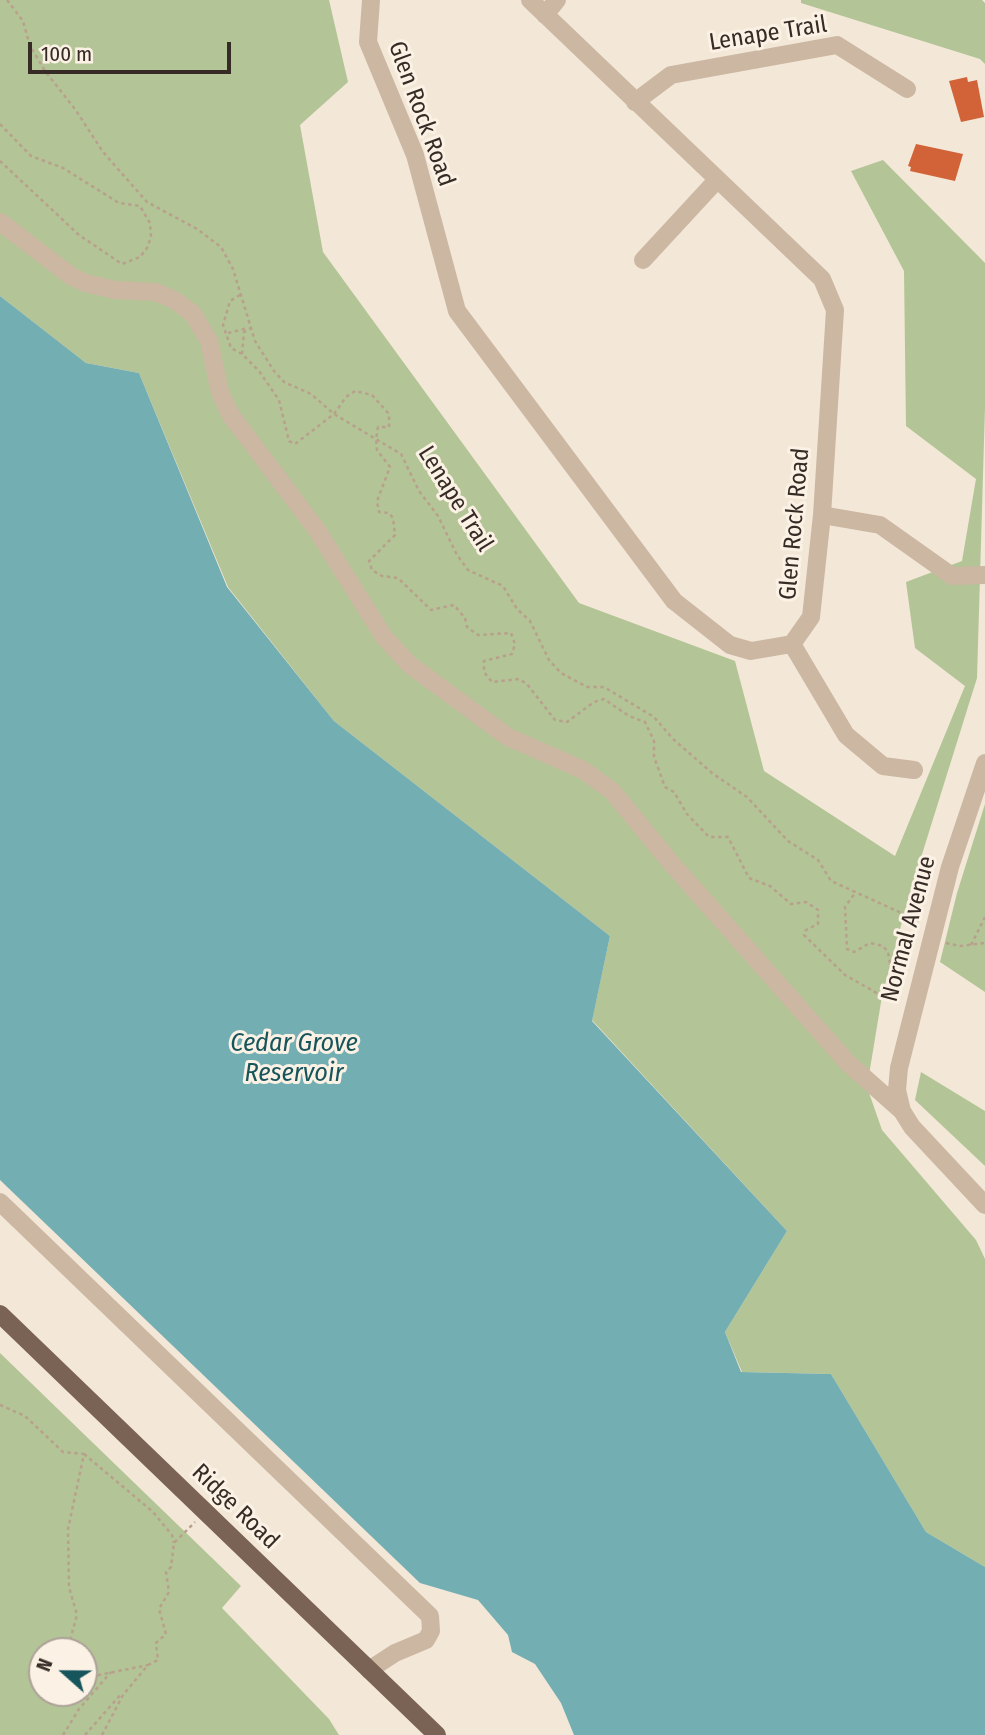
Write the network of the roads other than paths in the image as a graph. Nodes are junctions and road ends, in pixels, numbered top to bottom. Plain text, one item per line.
1 (371, 0) edge
2 (530, 0) edge
3 (557, 0) edge
4 (545, 15) junction
5 (907, 89) dead end
6 (635, 103) junction
7 (716, 181) junction
8 (0, 222) edge
9 (643, 260) dead end
10 (822, 515) junction
11 (985, 575) edge
12 (792, 644) junction
13 (985, 762) edge
14 (914, 770) dead end
15 (902, 1111) junction
16 (0, 1202) edge
17 (985, 1205) edge
18 (0, 1314) edge
19 (369, 1670) junction
20 (437, 1735) edge

1 - 12 street, Glen Rock Road
2 - 4 street, Glen Rock Road
3 - 4 street
4 - 6 street, Glen Rock Road
5 - 6 street, Lenape Trail
6 - 7 street, Glen Rock Road
7 - 9 street
7 - 10 street, Glen Rock Road
8 - 15 street
10 - 11 street
10 - 12 street, Glen Rock Road
12 - 14 street
13 - 15 street, Normal Avenue
15 - 17 street
16 - 19 street
18 - 19 main road, Ridge Road
19 - 20 main road, Ridge Road

